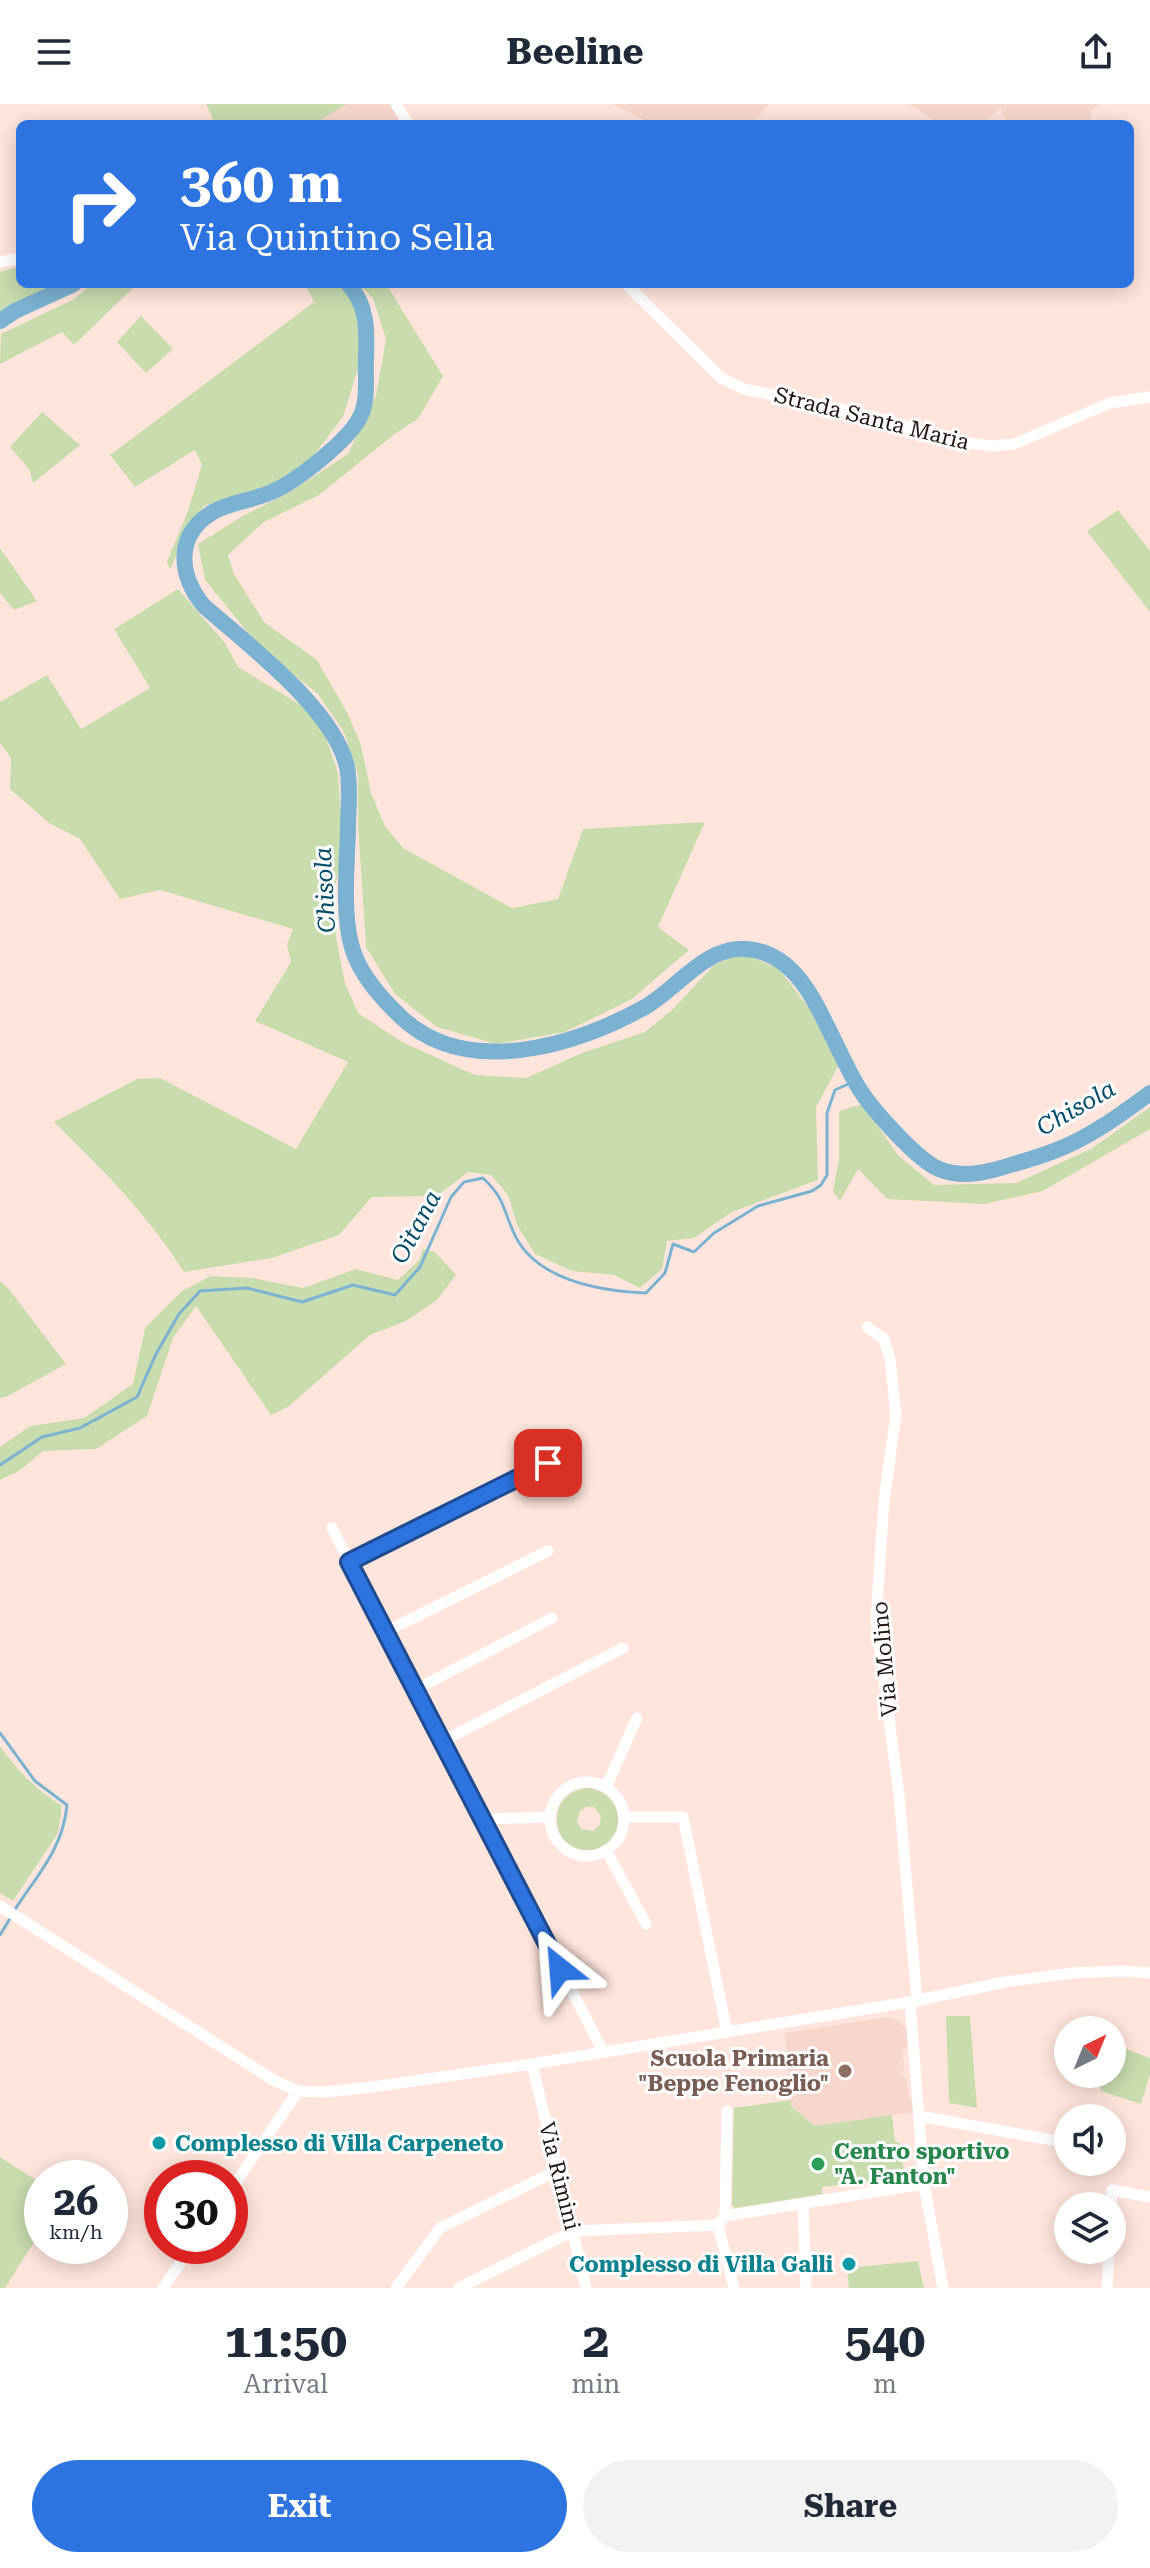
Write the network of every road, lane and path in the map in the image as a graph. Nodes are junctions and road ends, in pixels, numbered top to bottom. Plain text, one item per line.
1 (630, 288) edge
2 (1150, 397) edge
3 (867, 1327) dead end
4 (548, 1463) dead end
5 (332, 1528) dead end
6 (548, 1551) dead end
7 (349, 1562) junction
8 (552, 1618) dead end
9 (385, 1632) junction
10 (623, 1648) dead end
11 (415, 1690) junction
12 (637, 1718) dead end
13 (441, 1742) junction
14 (606, 1787) junction
15 (549, 1817) junction
16 (625, 1817) junction
17 (481, 1819) junction
18 (606, 1850) junction
19 (8, 1911) edge
20 (646, 1924) dead end
21 (1150, 1973) edge
22 (914, 2001) junction
23 (727, 2032) junction
24 (603, 2051) junction
25 (532, 2064) junction
26 (298, 2091) junction
27 (727, 2111) dead end
28 (919, 2116) junction
29 (1054, 2140) edge
30 (248, 2165) edge
31 (558, 2170) junction
32 (924, 2184) junction
33 (1126, 2193) edge
34 (1150, 2197) edge
35 (803, 2204) junction
36 (722, 2221) junction
37 (573, 2231) junction
38 (180, 2264) edge
39 (1108, 2264) edge
40 (163, 2288) edge
41 (396, 2288) edge
42 (459, 2288) edge
43 (585, 2288) edge
44 (734, 2288) edge
45 (806, 2288) edge
46 (943, 2288) edge
47 (1107, 2288) edge

1 - 2 street, Strada Santa Maria
3 - 22 street, Via Molino
4 - 7 street
5 - 7 street
6 - 9 street
7 - 9 street
8 - 11 street
9 - 11 street
10 - 13 street
11 - 13 street
12 - 14 street
13 - 17 street
14 - 15 street
14 - 16 street
15 - 17 street
15 - 18 street
16 - 18 street
16 - 23 street
17 - 24 street
18 - 20 street
19 - 26 street
21 - 22 street
22 - 23 street
22 - 28 street, Via Molino
23 - 24 street
24 - 25 street
25 - 26 street
25 - 31 street, Via Rimini
26 - 30 street
27 - 36 street
28 - 29 street
28 - 32 street, Via Molino
31 - 37 street, Via Rimini
31 - 41 street
32 - 35 street
32 - 46 street, Via Molino
33 - 34 street
35 - 36 street
35 - 45 street
36 - 37 street
36 - 44 street
37 - 42 street
37 - 43 street, Via Rimini
38 - 40 street
39 - 47 street

